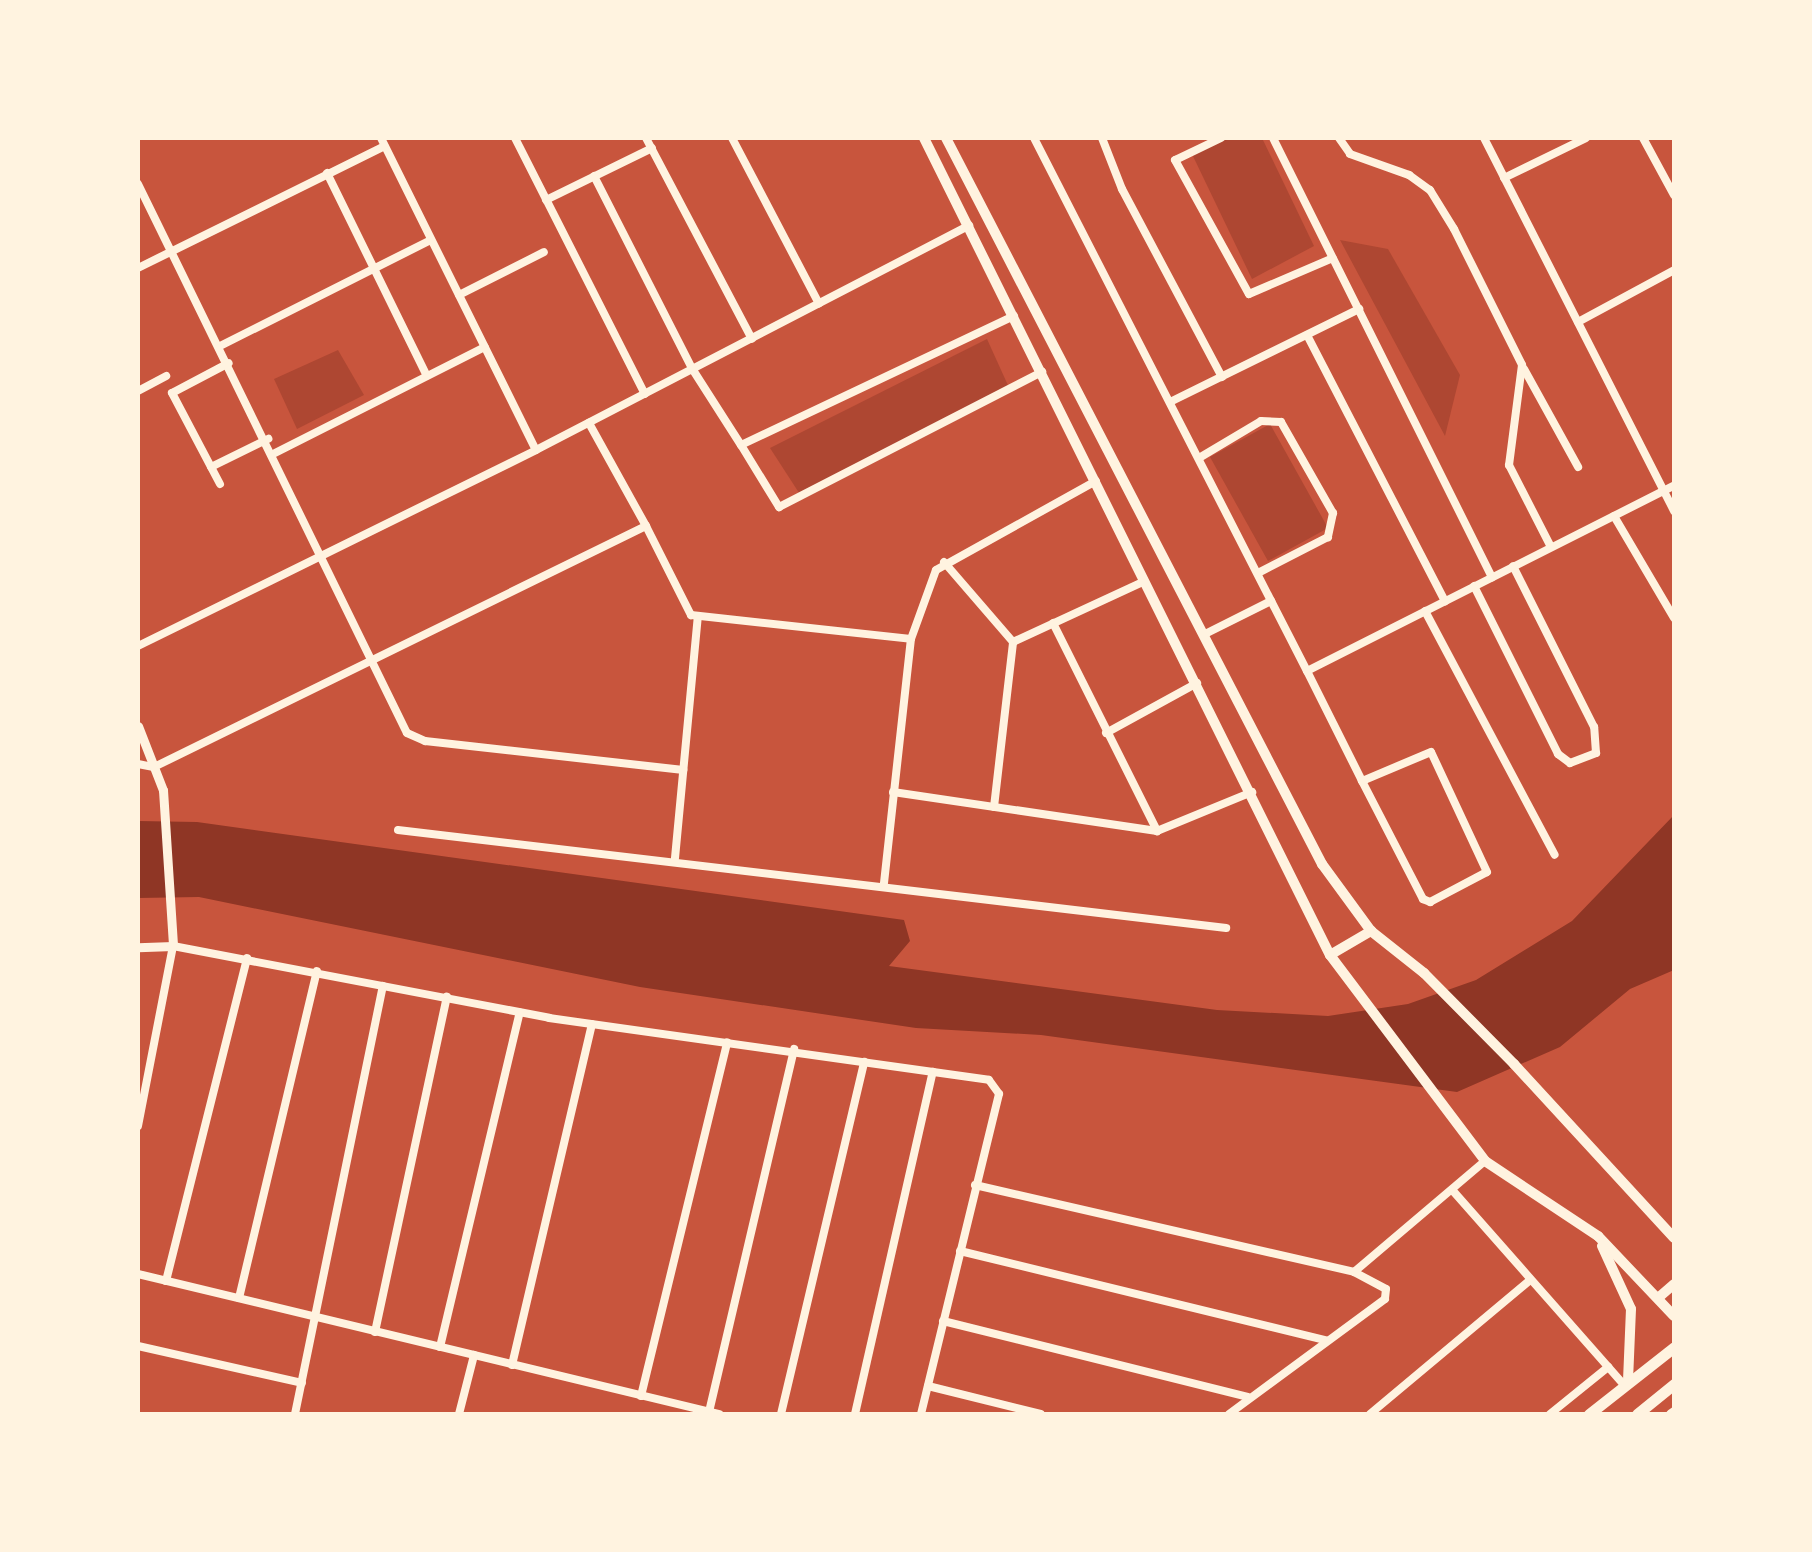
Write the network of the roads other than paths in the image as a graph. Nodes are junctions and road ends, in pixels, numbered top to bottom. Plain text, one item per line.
1 (515, 138) edge
2 (646, 138) edge
3 (732, 138) edge
4 (924, 138) edge
5 (946, 138) edge
6 (1034, 138) edge
7 (1102, 138) edge
8 (1222, 138) edge
9 (1273, 138) edge
10 (1340, 138) edge
11 (1482, 138) edge
12 (1586, 138) edge
13 (1643, 138) edge
14 (383, 142) edge
15 (652, 148) junction
16 (328, 173) junction
17 (594, 176) junction
18 (1504, 178) junction
19 (138, 184) edge
20 (1674, 195) edge
21 (546, 200) junction
22 (968, 226) junction
23 (431, 240) junction
24 (171, 249) junction
25 (544, 252) dead end
26 (1333, 258) junction
27 (138, 268) edge
28 (372, 270) junction
29 (1674, 270) edge
30 (459, 296) junction
31 (819, 304) junction
32 (1359, 309) junction
33 (1014, 316) junction
34 (1578, 322) junction
35 (1307, 334) junction
36 (752, 339) junction
37 (220, 346) junction
38 (484, 347) junction
39 (229, 363) junction
40 (1522, 365) junction
41 (693, 370) junction
42 (1042, 372) junction
43 (166, 376) dead end
44 (427, 376) junction
45 (1222, 377) junction
46 (138, 391) edge
47 (646, 394) junction
48 (1170, 402) junction
49 (589, 423) junction
50 (268, 439) junction
51 (742, 445) junction
52 (536, 450) junction
53 (275, 453) junction
54 (1199, 458) junction
55 (211, 467) junction
56 (1578, 467) dead end
57 (1096, 481) junction
58 (220, 484) dead end
59 (1674, 486) edge
60 (1664, 490) junction
61 (1674, 512) edge
62 (1614, 516) junction
63 (646, 526) junction
64 (1551, 547) junction
65 (324, 556) junction
66 (944, 562) junction
67 (1513, 566) junction
68 (1258, 573) junction
69 (1492, 577) junction
70 (1146, 580) junction
71 (1474, 586) junction
72 (1272, 600) junction
73 (1445, 601) junction
74 (1425, 611) junction
75 (698, 616) junction
76 (1674, 618) edge
77 (1052, 623) junction
78 (1205, 634) junction
79 (911, 639) junction
80 (1013, 642) junction
81 (138, 646) edge
82 (373, 659) junction
83 (1307, 671) junction
84 (1197, 683) junction
85 (138, 732) edge
86 (1106, 733) junction
87 (138, 764) edge
88 (154, 766) junction
89 (683, 770) junction
90 (1362, 781) junction
91 (894, 792) junction
92 (1252, 792) junction
93 (994, 806) junction
94 (398, 830) dead end
95 (1157, 831) junction
96 (1555, 855) dead end
97 (675, 858) junction
98 (884, 883) junction
99 (1226, 928) dead end
100 (1372, 932) junction
101 (172, 946) junction
102 (138, 947) edge
103 (1330, 955) junction
104 (247, 958) junction
105 (317, 971) junction
106 (383, 986) junction
107 (447, 997) junction
108 (520, 1012) junction
109 (592, 1024) junction
110 (727, 1042) junction
111 (794, 1049) junction
112 (864, 1062) junction
113 (933, 1072) junction
114 (138, 1126) edge
115 (1485, 1161) junction
116 (976, 1185) junction
117 (1454, 1192) junction
118 (1598, 1236) junction
119 (1674, 1238) edge
120 (960, 1251) junction
121 (1354, 1272) junction
122 (138, 1274) edge
123 (166, 1280) junction
124 (1530, 1280) junction
125 (1674, 1284) edge
126 (239, 1298) junction
127 (1658, 1298) junction
128 (1674, 1316) edge
129 (316, 1317) junction
130 (943, 1321) junction
131 (375, 1332) junction
132 (1326, 1340) junction
133 (138, 1346) edge
134 (440, 1347) junction
135 (1674, 1347) edge
136 (474, 1355) junction
137 (512, 1365) junction
138 (1608, 1367) junction
139 (302, 1383) junction
140 (1626, 1384) junction
141 (1674, 1384) edge
142 (928, 1386) junction
143 (641, 1396) junction
144 (1248, 1397) junction
145 (714, 1413) edge
146 (295, 1414) edge
147 (460, 1414) edge
148 (781, 1414) edge
149 (855, 1414) edge
150 (922, 1414) edge
151 (1041, 1414) edge
152 (1229, 1414) edge
153 (1370, 1414) edge
154 (1550, 1414) edge
155 (1590, 1414) edge
156 (1610, 1414) edge
157 (1637, 1414) edge

1 - 21 street
2 - 15 street
3 - 31 street
4 - 22 main road
5 - 78 main road
6 - 48 street
7 - 45 street
8 - 26 street
9 - 26 street
10 - 40 street
11 - 18 street
12 - 18 street
13 - 20 street
14 - 16 street
14 - 23 street
15 - 17 street
15 - 36 street
16 - 24 street
16 - 28 street
17 - 21 street
17 - 41 street
18 - 34 street
19 - 24 street
21 - 47 street
22 - 31 street
22 - 33 main road
23 - 28 street
23 - 30 street
24 - 27 street
24 - 37 street
25 - 30 street
26 - 32 street
28 - 37 street
28 - 44 street
29 - 34 street
30 - 38 street
31 - 36 street
32 - 35 street
32 - 69 street
33 - 42 main road
33 - 51 street
34 - 60 street
35 - 45 street
35 - 73 street
36 - 41 street
37 - 39 street
38 - 44 street
38 - 52 street
39 - 50 street
39 - 55 street
40 - 56 street
40 - 64 street
41 - 47 street
41 - 51 street
42 - 51 street
42 - 57 main road
43 - 46 street
44 - 53 street
45 - 48 street
47 - 49 street
48 - 54 street
49 - 52 street
49 - 63 street
50 - 53 street
50 - 55 street
52 - 65 street
53 - 65 street
54 - 68 street
54 - 68 street
55 - 58 street
57 - 66 street
57 - 70 main road
59 - 60 street
60 - 61 street
60 - 62 street
62 - 64 street
62 - 76 street
63 - 75 street
63 - 82 street
64 - 67 street
65 - 81 street
65 - 82 street
66 - 79 street
66 - 80 street
67 - 69 street
67 - 71 street
68 - 72 street
69 - 71 street
70 - 77 street
70 - 84 main road
71 - 73 street
72 - 78 street
72 - 83 street
73 - 74 street
74 - 83 street
74 - 96 street
75 - 79 street
75 - 89 street
77 - 80 street
77 - 86 street
78 - 100 main road
79 - 91 street
80 - 93 street
82 - 88 street
82 - 89 street
83 - 90 street
84 - 86 street
84 - 92 main road
85 - 88 street
86 - 95 street
87 - 88 street
88 - 101 street
89 - 97 street
90 - 90 street
91 - 93 street
91 - 98 street
92 - 95 street
92 - 103 main road
93 - 95 street
94 - 97 street
97 - 98 street
98 - 99 street
100 - 103 main road
100 - 119 main road
101 - 102 street
101 - 104 street
101 - 114 street
103 - 115 main road
104 - 105 street
104 - 123 street
105 - 106 street
105 - 126 street
106 - 107 street
106 - 129 street
107 - 108 street
107 - 131 street
108 - 109 street
108 - 134 street
109 - 110 street
109 - 137 street
110 - 111 street
110 - 143 street
111 - 112 street
111 - 145 street
112 - 113 street
112 - 148 street
113 - 116 street
113 - 149 street
115 - 117 street
115 - 118 main road
116 - 120 street
116 - 121 street
117 - 121 street
117 - 124 street
118 - 127 main road
118 - 140 main road
120 - 130 street
120 - 132 street
121 - 132 street
122 - 123 street
123 - 126 street
124 - 138 street
124 - 153 street
125 - 127 main road
126 - 129 street
127 - 128 main road
129 - 131 street
129 - 139 street
130 - 142 street
130 - 144 street
131 - 134 street
132 - 144 street
133 - 139 street
134 - 136 street
135 - 140 main road
136 - 137 street
136 - 147 street
137 - 143 street
138 - 140 street
138 - 154 street
139 - 146 street
140 - 155 main road
141 - 157 main road
142 - 150 street
142 - 151 street
143 - 145 street
144 - 152 street
155 - 156 main road

